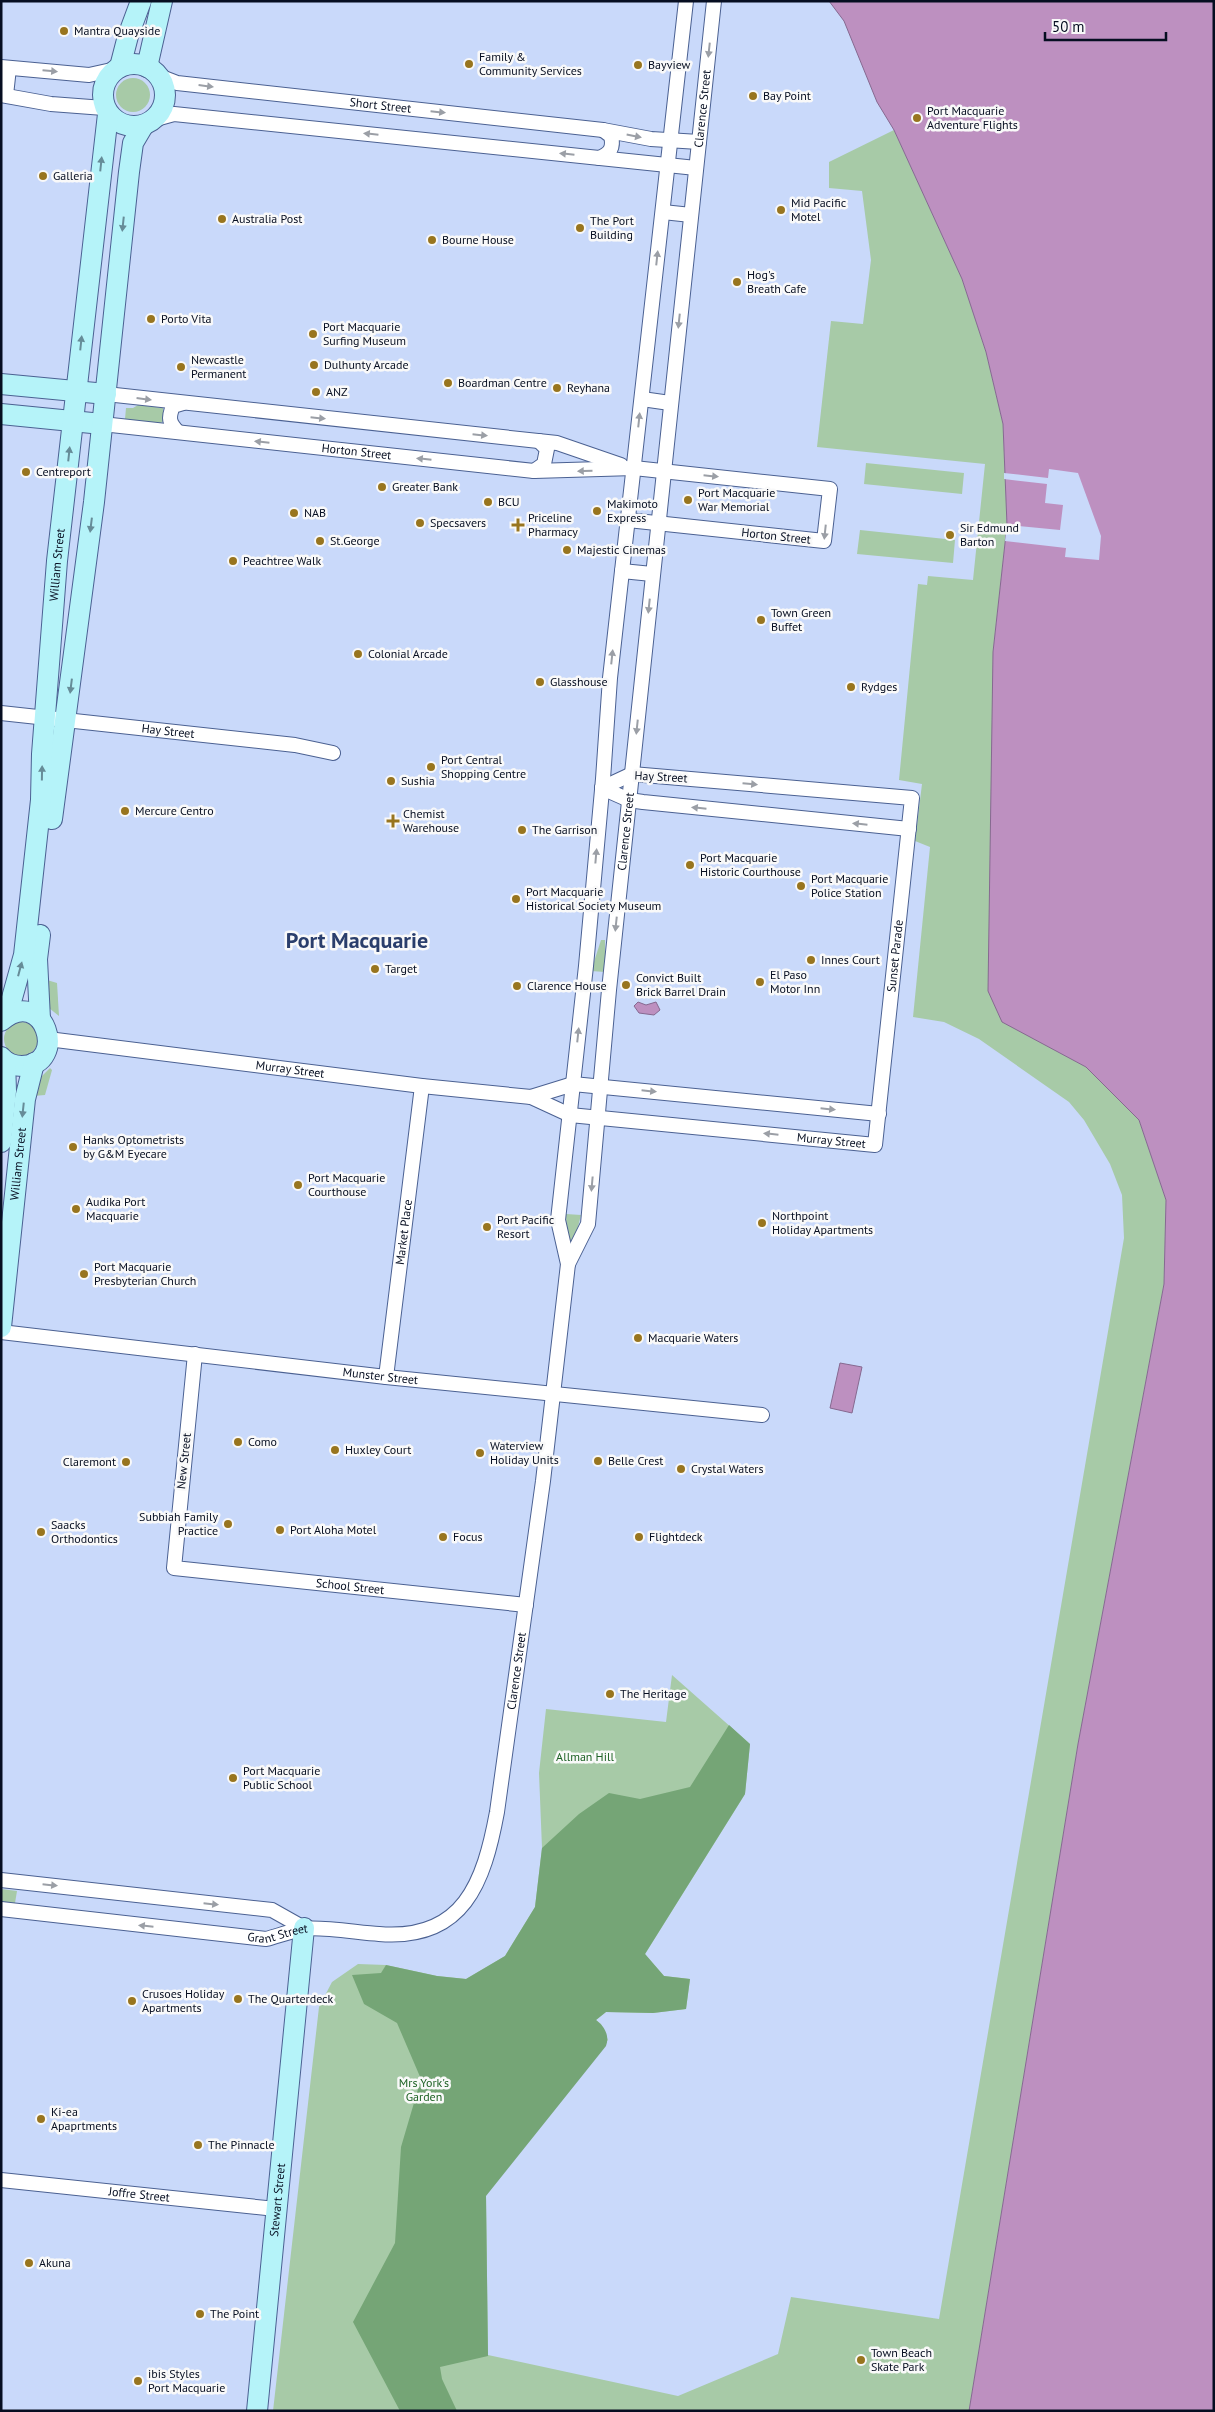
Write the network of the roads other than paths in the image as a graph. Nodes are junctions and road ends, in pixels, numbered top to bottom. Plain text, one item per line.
1 (141, 1) edge
2 (162, 1) edge
3 (686, 1) edge
4 (714, 1) edge
5 (5, 67) edge
6 (118, 68) junction
7 (153, 71) junction
8 (4, 95) edge
9 (106, 111) junction
10 (149, 122) junction
11 (602, 130) junction
12 (671, 140) junction
13 (699, 142) junction
14 (599, 158) junction
15 (668, 165) junction
16 (696, 168) junction
17 (663, 212) junction
18 (691, 215) junction
19 (2, 384) edge
20 (76, 391) junction
21 (106, 394) junction
22 (642, 399) junction
23 (183, 403) junction
24 (670, 403) junction
25 (1, 413) edge
26 (72, 421) junction
27 (102, 424) junction
28 (178, 432) junction
29 (539, 441) junction
30 (634, 468) junction
31 (534, 471) junction
32 (663, 471) junction
33 (64, 500) junction
34 (94, 502) junction
35 (628, 520) junction
36 (658, 523) junction
37 (622, 571) junction
38 (652, 574) junction
39 (1, 713) edge
40 (46, 718) junction
41 (66, 721) junction
42 (333, 753) dead end
43 (632, 774) junction
44 (602, 788) junction
45 (912, 798) joint
46 (629, 800) junction
47 (909, 829) junction
48 (4, 1018) edge
49 (40, 1019) junction
50 (48, 1039) junction
51 (2, 1058) edge
52 (34, 1063) junction
53 (573, 1084) junction
54 (422, 1086) junction
55 (600, 1087) junction
56 (531, 1097) junction
57 (879, 1114) junction
58 (570, 1115) junction
59 (598, 1118) junction
60 (1, 1142) edge
61 (568, 1264) junction
62 (1, 1327) edge
63 (1, 1332) edge
64 (195, 1354) junction
65 (386, 1377) junction
66 (552, 1393) junction
67 (762, 1415) dead end
68 (174, 1568) joint
69 (526, 1606) junction
70 (1, 1880) edge
71 (1, 1909) edge
72 (304, 1928) junction
73 (1, 2180) edge
74 (276, 2209) junction
75 (256, 2411) edge

1 - 6 street
2 - 7 street
3 - 12 street, Clarence Street
4 -> 13 street, Clarence Street
5 -> 6 street
5 - 8 street
6 - 7 street
6 - 9 street
7 - 10 street
7 -> 11 street, Short Street
8 - 9 street
9 - 10 street
20 -> 9 street, William Street
14 -> 10 street
10 -> 21 street
11 -> 12 street, Short Street
11 - 14 street
12 - 13 street, Short Street
12 - 15 street, Clarence Street
13 - 16 street, Clarence Street
14 - 15 street
15 - 16 street
15 - 17 street, Clarence Street
16 - 18 street, Clarence Street
17 - 18 street
22 -> 17 street, Clarence Street
18 -> 24 street, Clarence Street
19 - 20 street, Horton Street
19 - 25 street
20 - 21 street, Horton Street
20 - 26 street, William Street
21 -> 23 street, Horton Street
21 - 27 street
22 - 24 street
30 -> 22 street, Clarence Street
23 - 28 street
23 -> 29 street, Horton Street
24 - 32 street, Clarence Street
25 - 26 street, Horton Street
26 - 27 street, Horton Street
33 -> 26 street, William Street
27 - 28 street, Horton Street
27 - 34 street
31 -> 28 street, Horton Street
29 - 30 street, Horton Street
29 - 31 street
30 -> 31 street, Horton Street
30 - 32 street, Horton Street
30 - 35 street, Clarence Street
32 - 36 street, Clarence Street
32 -> 36 street, Horton Street
33 - 34 street
33 - 40 street, William Street
34 -> 41 street
35 - 36 street, Horton Street
35 - 37 street, Clarence Street
36 - 38 street, Clarence Street
37 - 38 street
44 -> 37 street, Clarence Street
38 -> 43 street, Clarence Street
39 - 40 street, Hay Street
40 - 41 street, Hay Street
48 -> 40 street, William Street
41 - 42 street, Hay Street
41 - 49 street
43 - 44 street, Hay Street
43 -> 45 street, Hay Street
43 - 46 street, Clarence Street
44 - 46 street, Hay Street
53 -> 44 street, Clarence Street
45 - 47 street, Sunset Parade
47 -> 46 street, Hay Street
46 -> 55 street, Clarence Street
47 - 57 street, Sunset Parade
48 - 49 street, William Street
49 - 50 street
50 - 52 street, William Street
50 - 54 street, Murray Street
51 - 52 street, William Street
51 - 60 street, William Street
52 -> 62 street, William Street
53 - 55 street, Murray Street
53 - 56 street, Murray Street
53 - 58 street, Clarence Street
54 - 56 street, Murray Street
54 - 65 street, Market Place
55 -> 57 street, Murray Street
55 - 59 street, Clarence Street
56 - 58 street, Murray Street
57 -> 59 street, Murray Street
58 - 59 street, Murray Street
58 - 61 street, Clarence Street
59 -> 61 street, Clarence Street
61 - 66 street, Clarence Street
63 - 64 street, Munster Street
64 - 65 street, Munster Street
64 - 68 street, New Street
65 - 66 street, Munster Street
66 - 67 street, Munster Street
66 - 69 street, Clarence Street
68 - 69 street, School Street
69 - 72 street, Clarence Street
70 -> 72 street, Grant Street
72 -> 71 street, Grant Street
72 - 74 street, Stewart Street
73 - 74 street, Joffre Street
74 - 75 street, Stewart Street

